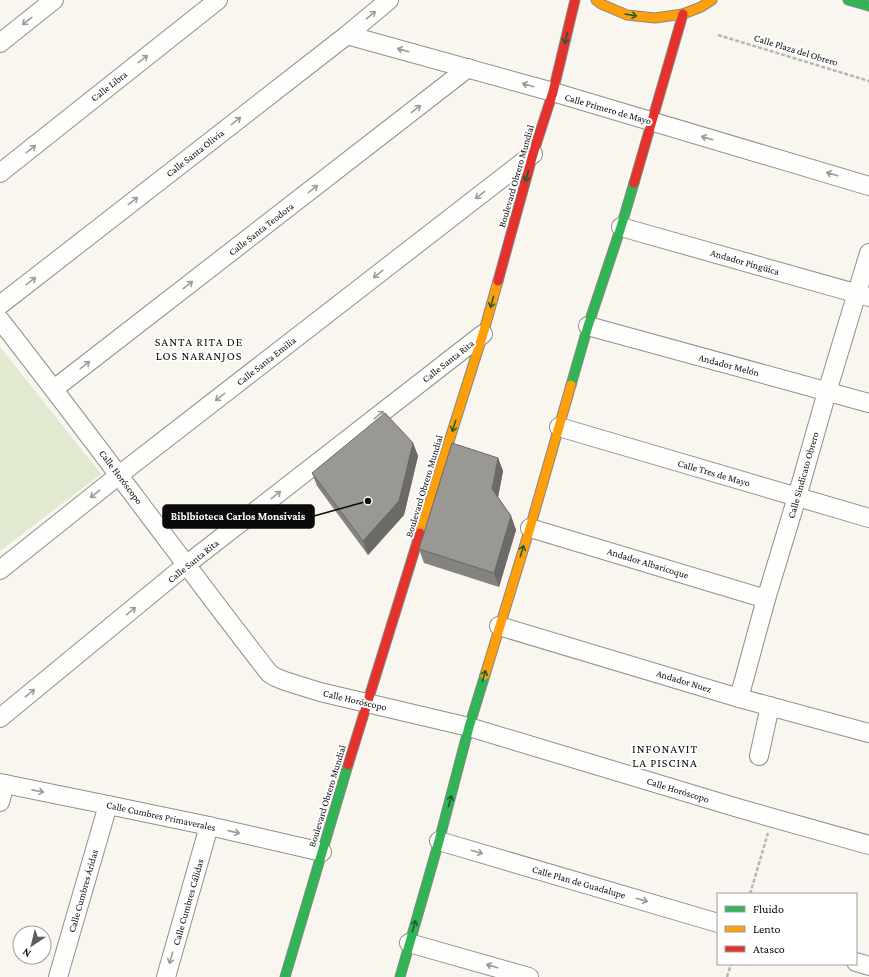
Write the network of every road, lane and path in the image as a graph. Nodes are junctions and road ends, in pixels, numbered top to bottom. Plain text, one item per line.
1 (54, 0) edge
2 (218, 0) edge
3 (389, 0) edge
4 (575, 0) edge
5 (596, 0) edge
6 (712, 0) edge
7 (848, 0) edge
8 (869, 6) edge
9 (683, 14) junction
10 (347, 35) junction
11 (718, 35) dead end
12 (0, 43) edge
13 (468, 68) junction
14 (869, 81) edge
15 (552, 92) junction
16 (652, 122) junction
17 (533, 154) junction
18 (0, 173) edge
19 (869, 186) edge
20 (621, 227) junction
21 (869, 253) edge
22 (863, 295) edge
23 (0, 305) edge
24 (0, 320) edge
25 (588, 326) junction
26 (483, 334) junction
27 (54, 389) junction
28 (827, 392) junction
29 (869, 403) edge
30 (559, 427) junction
31 (119, 475) junction
32 (797, 497) junction
33 (869, 518) edge
34 (530, 528) junction
35 (186, 565) junction
36 (0, 570) edge
37 (766, 598) junction
38 (499, 626) junction
39 (739, 698) junction
40 (367, 703) junction
41 (770, 706) junction
42 (0, 718) edge
43 (469, 727) junction
44 (869, 733) edge
45 (759, 756) dead end
46 (2, 784) edge
47 (0, 802) edge
48 (108, 805) junction
49 (772, 818) junction
50 (209, 826) junction
51 (439, 842) junction
52 (869, 845) edge
53 (322, 852) junction
54 (750, 893) edge
55 (717, 923) edge
56 (410, 943) junction
57 (857, 962) edge
58 (731, 965) edge
59 (869, 966) edge
60 (58, 977) edge
61 (166, 977) edge
62 (285, 977) edge
63 (400, 977) edge
64 (529, 977) edge
65 (727, 977) edge

1 -> 12 street
18 -> 2 street, Calle Libra
10 -> 3 street, Calle Santa Olivia
4 -> 15 street, Boulevard Obrero Mundial
5 -> 9 street
6 - 9 street
7 - 8 street
9 - 16 street
13 -> 10 street, Calle Primero de Mayo
23 -> 10 street, Calle Santa Olivia
11 - 14 path, Calle Plaza del Obrero
15 -> 13 street, Calle Primero de Mayo
27 -> 13 street, Calle Santa Teodora
15 - 16 street, Calle Primero de Mayo
15 - 17 street, Boulevard Obrero Mundial
19 -> 16 street, Calle Primero de Mayo
16 - 20 street
17 -> 26 street, Boulevard Obrero Mundial
17 -> 31 street, Calle Santa Emilia
20 - 22 street, Andador Pingüica
20 - 25 street
21 - 22 street, Calle Sindicato Obrero
22 - 28 street, Calle Sindicato Obrero
24 - 27 street, Calle Horóscopo
25 - 28 street, Andador Melón
25 - 30 street
35 -> 26 street, Calle Santa Rita
26 -> 40 street, Boulevard Obrero Mundial
27 - 31 street, Calle Horóscopo
28 - 29 street, Andador Melón
28 - 32 street, Calle Sindicato Obrero
30 - 32 street, Calle Tres de Mayo
30 - 34 street
31 - 35 street, Calle Horóscopo
31 -> 36 street, Calle Santa Emilia
32 - 33 street, Calle Tres de Mayo
32 - 37 street, Calle Sindicato Obrero
34 - 37 street, Andador Albaricoque
38 -> 34 street
35 - 40 street, Calle Horóscopo
42 -> 35 street, Calle Santa Rita
37 - 39 street, Calle Sindicato Obrero
38 - 39 street, Andador Nuez
43 -> 38 street
39 - 41 street, Andador Nuez
40 - 43 street, Calle Horóscopo
40 - 53 street, Boulevard Obrero Mundial
41 - 44 street, Andador Nuez
41 - 45 street
43 - 49 street, Calle Horóscopo
51 -> 43 street
46 - 47 street
46 -> 48 street, Calle Cumbres Primaverales
48 - 50 street, Calle Cumbres Primaverales
48 - 60 street, Calle Cumbres Áridas
49 - 52 street, Calle Horóscopo
49 - 54 path
50 -> 53 street, Calle Cumbres Primaverales
50 -> 61 street, Calle Cumbres Cálidas
51 -> 55 street, Calle Plan de Guadalupe
56 -> 51 street
53 - 62 street, Boulevard Obrero Mundial
56 - 63 street
64 -> 56 street
57 - 59 street
58 - 65 path

